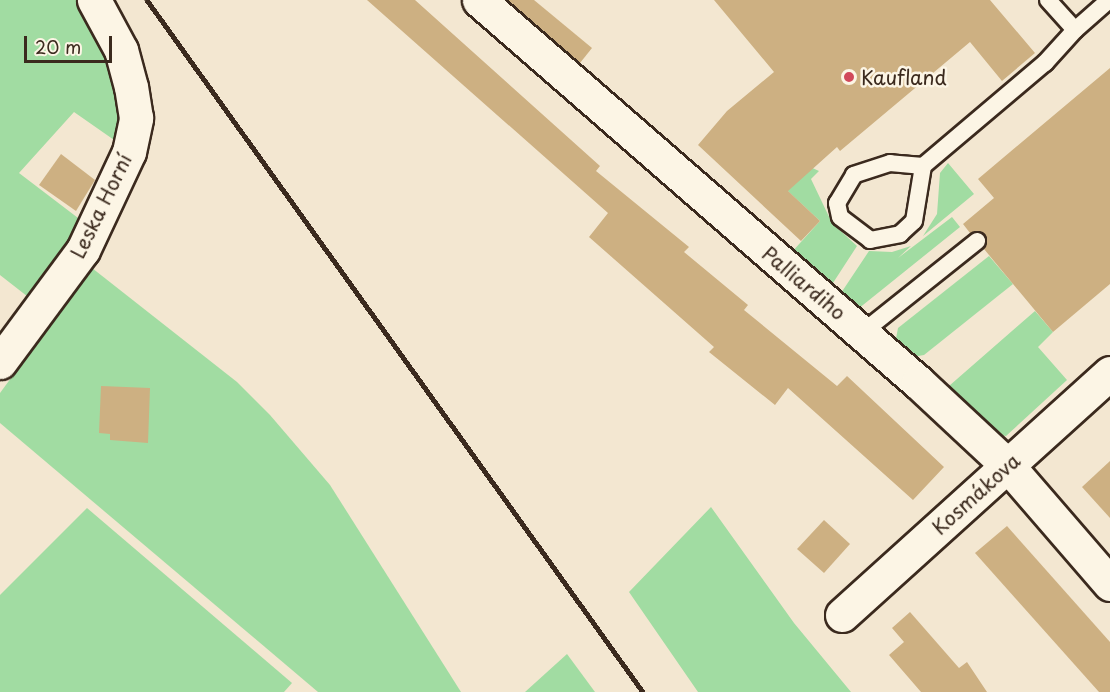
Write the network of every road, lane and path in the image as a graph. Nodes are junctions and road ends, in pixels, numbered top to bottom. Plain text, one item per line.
1 (94, 0) edge
2 (479, 0) edge
3 (1048, 0) edge
4 (1109, 0) edge
5 (1075, 30) junction
6 (923, 166) junction
7 (977, 241) dead end
8 (863, 332) junction
9 (0, 362) edge
10 (1110, 373) edge
11 (1008, 466) junction
12 (1110, 584) edge
13 (842, 615) dead end

1 - 9 street, Leska Horní
2 - 8 street, Palliardiho
3 - 5 lane
4 - 5 lane
5 - 6 lane
6 - 6 lane
7 - 8 lane
8 - 11 street, Palliardiho
10 - 11 street, Kosmákova
11 - 12 street, Palliardiho
11 - 13 street, Kosmákova

